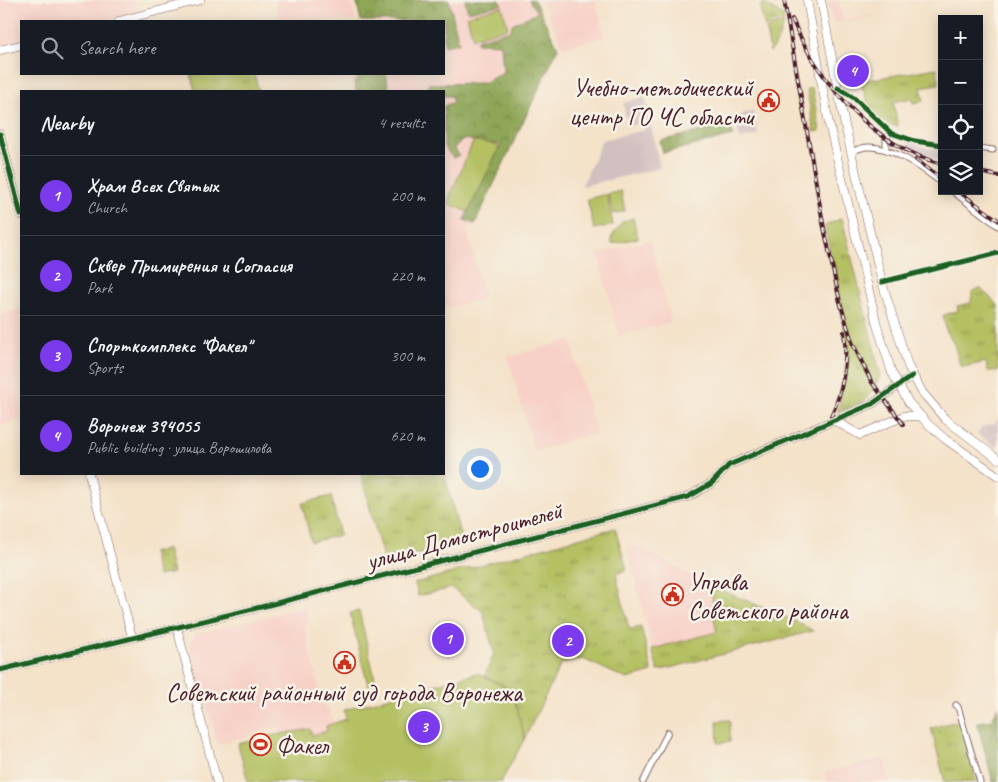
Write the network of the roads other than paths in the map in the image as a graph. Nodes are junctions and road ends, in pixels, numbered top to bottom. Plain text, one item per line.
1 (200, 0) edge
2 (807, 0) edge
3 (821, 0) edge
4 (123, 20) edge
5 (20, 45) edge
6 (0, 50) edge
7 (838, 88) junction
8 (891, 133) junction
9 (0, 134) edge
10 (938, 144) edge
11 (886, 149) junction
12 (983, 149) edge
13 (993, 150) dead end
14 (851, 152) junction
15 (938, 180) edge
16 (957, 195) edge
17 (20, 211) edge
18 (998, 226) edge
19 (998, 253) edge
20 (882, 282) junction
21 (912, 376) junction
22 (898, 386) junction
23 (920, 416) junction
24 (835, 421) junction
25 (998, 459) edge
26 (89, 475) edge
27 (998, 476) edge
28 (177, 628) junction
29 (132, 637) junction
30 (0, 670) edge
31 (956, 705) dead end
32 (668, 732) dead end
33 (217, 782) edge
34 (643, 782) edge
35 (980, 782) edge

1 - 4 street
2 - 22 street
3 - 7 street
5 - 6 street
7 - 8 street
7 - 14 street
8 - 10 street
8 - 11 street
9 - 17 street
11 - 14 street
11 - 15 street
12 - 13 street
14 - 20 street
16 - 18 street
19 - 20 street
20 - 21 street
21 - 22 street, улица Домостроителей
21 - 25 street
22 - 23 street
22 - 24 street, улица Домостроителей
23 - 24 street
23 - 27 street
24 - 28 street, улица Домостроителей
26 - 29 street
28 - 29 street, улица Домостроителей
28 - 33 street
29 - 30 street, улица Домостроителей
31 - 35 street
32 - 34 street

